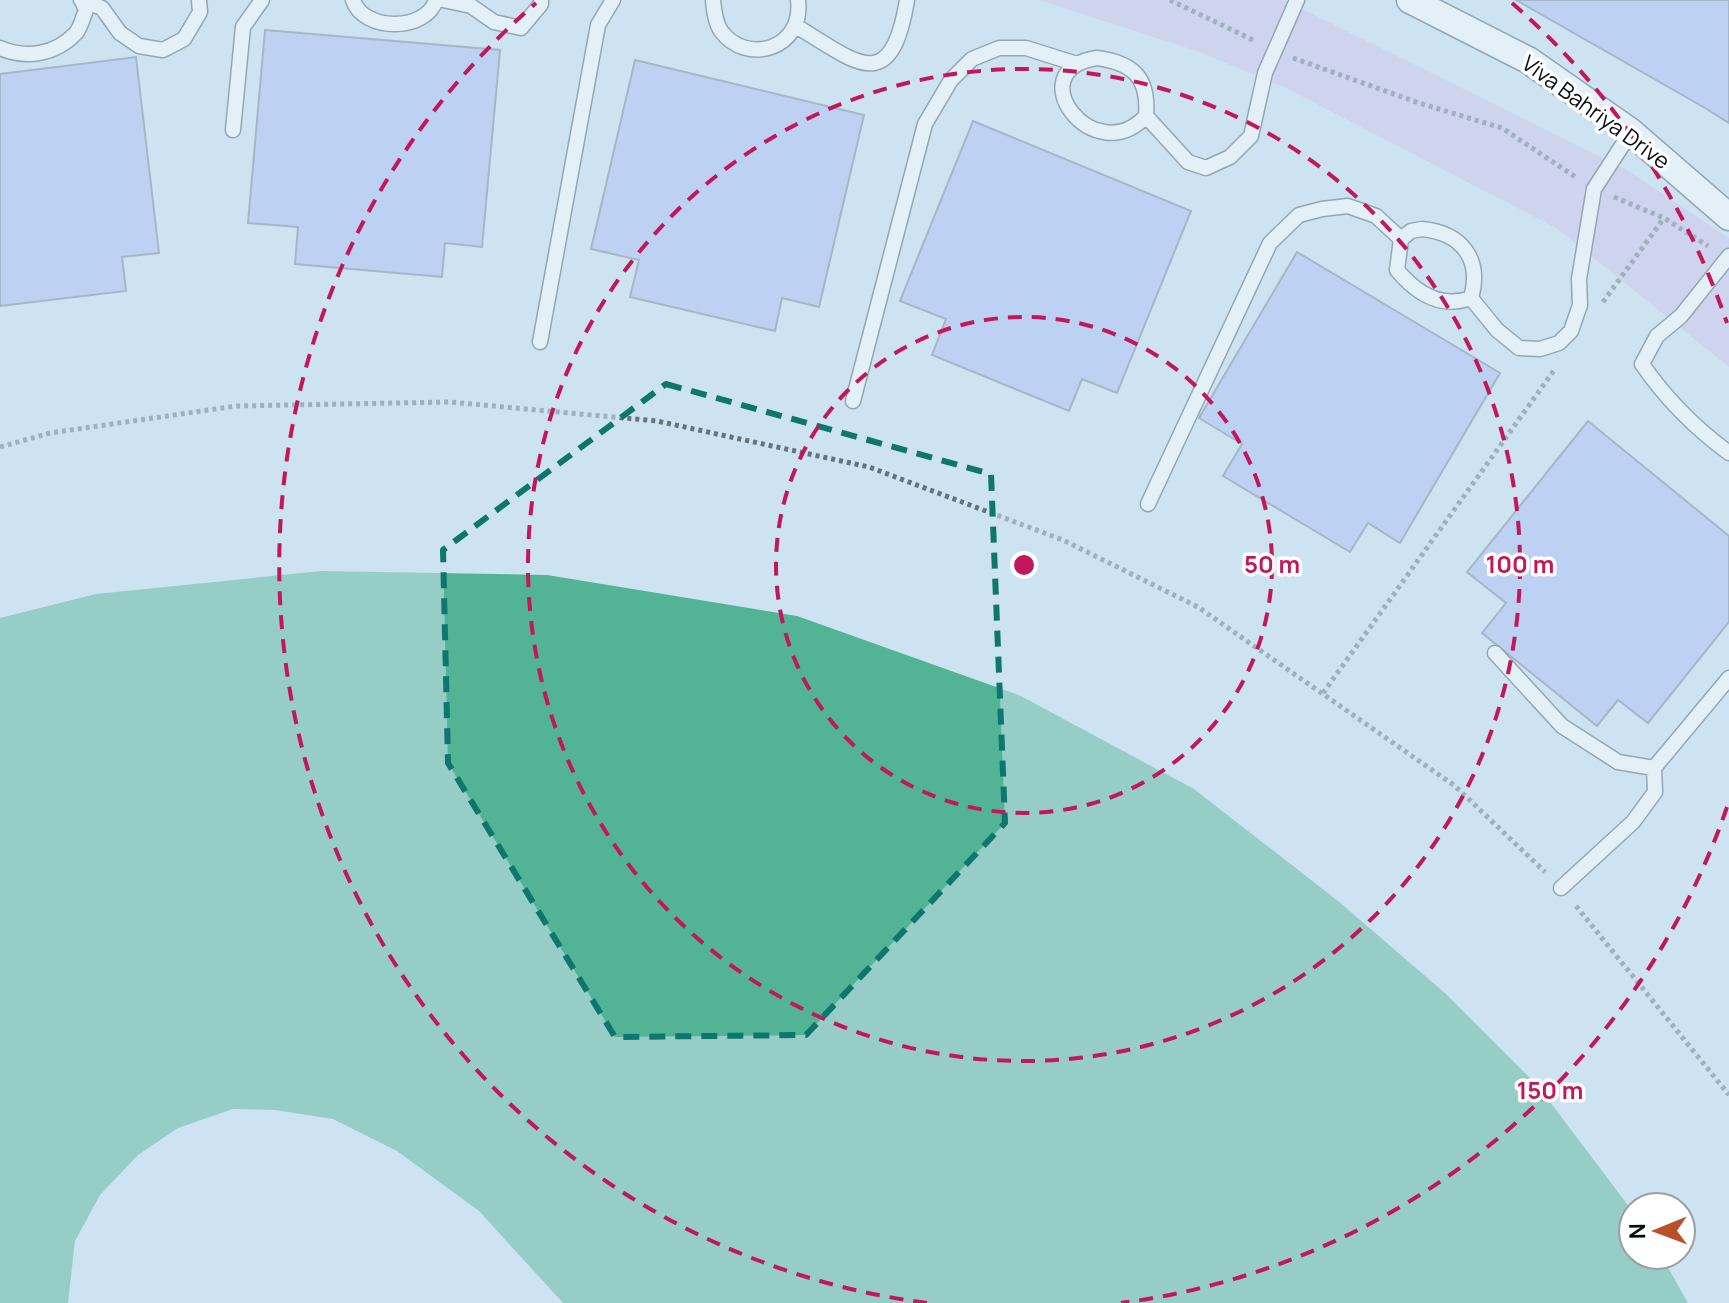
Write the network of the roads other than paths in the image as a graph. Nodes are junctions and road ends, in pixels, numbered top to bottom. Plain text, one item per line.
1 (199, 0) edge
2 (262, 0) edge
3 (353, 0) edge
4 (436, 0) edge
5 (443, 0) edge
6 (541, 0) edge
7 (613, 0) edge
8 (713, 0) edge
9 (798, 0) edge
10 (907, 0) edge
11 (1297, 0) edge
12 (1410, 0) edge
13 (82, 1) edge
14 (796, 26) junction
15 (0, 48) edge
16 (1077, 64) junction
17 (1146, 116) junction
18 (233, 130) dead end
19 (1631, 132) junction
20 (1729, 217) edge
21 (1401, 239) junction
22 (1728, 257) edge
23 (1471, 298) junction
24 (540, 342) dead end
25 (853, 401) dead end
26 (1729, 453) edge
27 (1148, 504) dead end
28 (1495, 653) dead end
29 (1729, 678) edge
30 (1654, 768) junction
31 (1561, 888) road end

1 - 13 lane
2 - 18 lane
3 - 4 lane
5 - 6 lane
7 - 24 lane
8 - 14 lane
9 - 14 lane
10 - 14 lane
11 - 17 lane
12 - 19 street, Viva Bahriya Drive
13 - 15 lane
16 - 17 lane
16 - 17 lane
16 - 25 lane
19 - 20 street, Viva Bahriya Drive
19 - 23 lane
21 - 23 lane
21 - 23 lane
21 - 27 lane
22 - 26 lane
28 - 30 lane
29 - 30 lane
30 - 31 lane

